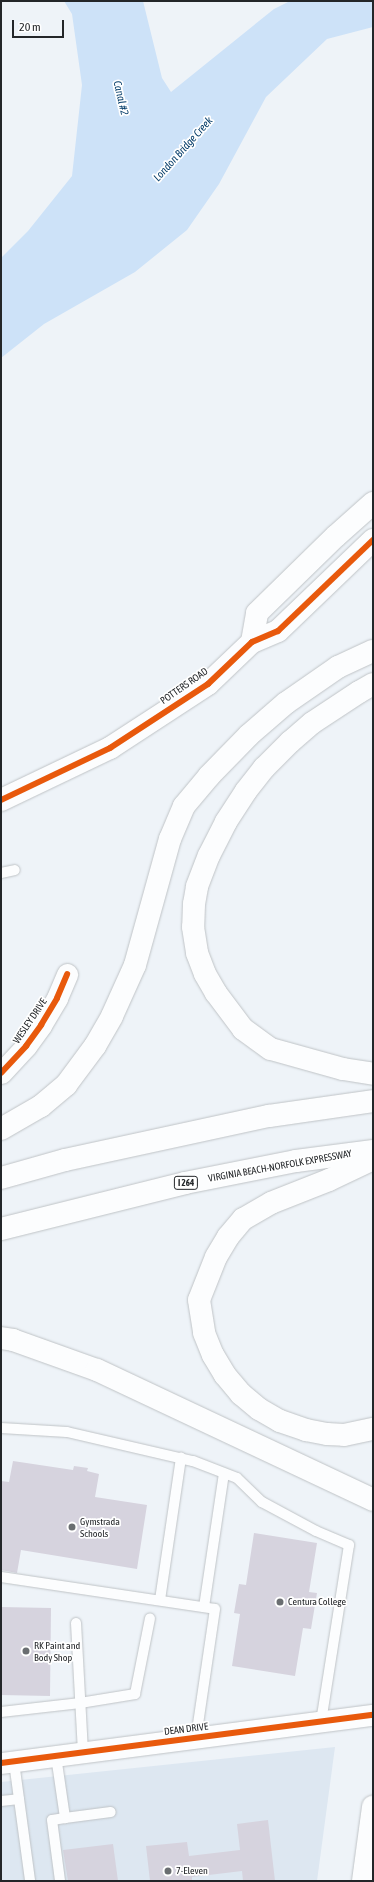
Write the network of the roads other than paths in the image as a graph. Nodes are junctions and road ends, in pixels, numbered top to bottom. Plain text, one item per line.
1 (373, 503) edge
2 (373, 540) edge
3 (252, 642) junction
4 (373, 651) edge
5 (373, 684) edge
6 (1, 800) edge
7 (15, 870) dead end
8 (1, 873) edge
9 (67, 974) dead end
10 (1, 1073) edge
11 (373, 1074) edge
12 (373, 1101) edge
13 (1, 1129) edge
14 (373, 1151) edge
15 (373, 1159) edge
16 (1, 1178) edge
17 (1, 1230) edge
18 (1, 1338) edge
19 (1, 1428) edge
20 (373, 1428) edge
21 (181, 1458) junction
22 (224, 1473) junction
23 (373, 1500) edge
24 (1, 1577) edge
25 (160, 1600) junction
26 (204, 1607) junction
27 (150, 1618) dead end
28 (76, 1623) dead end
29 (80, 1703) junction
30 (1, 1712) edge
31 (373, 1715) edge
32 (321, 1722) junction
33 (196, 1738) junction
34 (83, 1753) junction
35 (56, 1756) junction
36 (8, 1763) edge
37 (19, 1799) junction
38 (1, 1801) edge
39 (373, 1807) edge
40 (111, 1812) dead end
41 (65, 1818) junction
42 (30, 1881) edge
43 (60, 1881) edge
44 (363, 1881) edge

1 - 3 main road
2 - 3 main road, POTTERS ROAD
3 - 6 main road, POTTERS ROAD
4 - 13 main road
5 - 11 main road
7 - 8 lane
9 - 10 street, WESLEY DRIVE
12 - 16 main road
14 - 17 main road, VIRGINIA BEACH-NORFOLK EXPRESSWAY / I 264
15 - 20 main road
18 - 23 main road
19 - 21 lane
21 - 22 lane
21 - 25 lane
22 - 26 lane
22 - 32 lane
24 - 25 lane
25 - 26 lane
26 - 33 lane
27 - 29 lane
28 - 29 lane
29 - 30 lane
29 - 34 lane
31 - 32 street, DEAN DRIVE
32 - 33 street, DEAN DRIVE
33 - 34 street, DEAN DRIVE
34 - 35 street, DEAN DRIVE
35 - 36 street, DEAN DRIVE
35 - 41 lane
36 - 37 lane
37 - 38 lane
37 - 42 lane
39 - 44 main road
40 - 41 lane
41 - 43 lane

